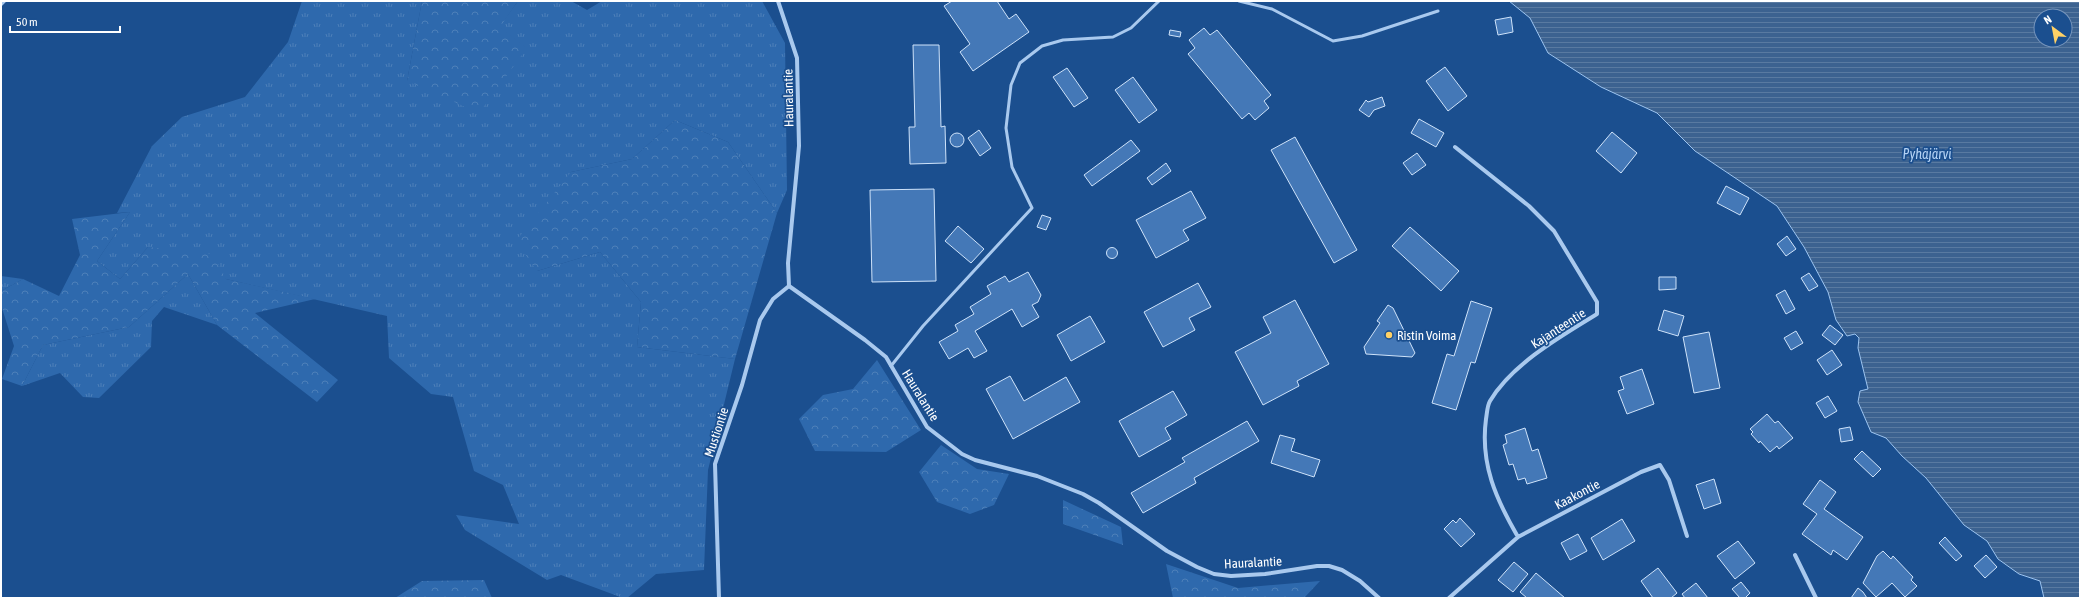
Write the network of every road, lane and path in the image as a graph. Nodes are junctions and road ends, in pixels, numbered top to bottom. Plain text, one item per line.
1 (4, 1) edge
2 (778, 1) edge
3 (1159, 1) edge
4 (1239, 1) edge
5 (1, 4) edge
6 (1438, 11) dead end
7 (1455, 147) dead end
8 (789, 286) junction
9 (891, 366) junction
10 (1687, 536) dead end
11 (1518, 537) junction
12 (1795, 555) dead end
13 (719, 598) edge
14 (1379, 598) edge
15 (1449, 598) edge
16 (1816, 598) edge

1 - 5 street
2 - 8 street, Hauralantie
3 - 9 lane
4 - 6 lane
7 - 11 street, Kajanteentie
8 - 9 street, Hauralantie
8 - 13 street, Mustiontie
9 - 14 street, Hauralantie
10 - 11 street, Kaakontie
11 - 15 street, Kaakontie
12 - 16 street

